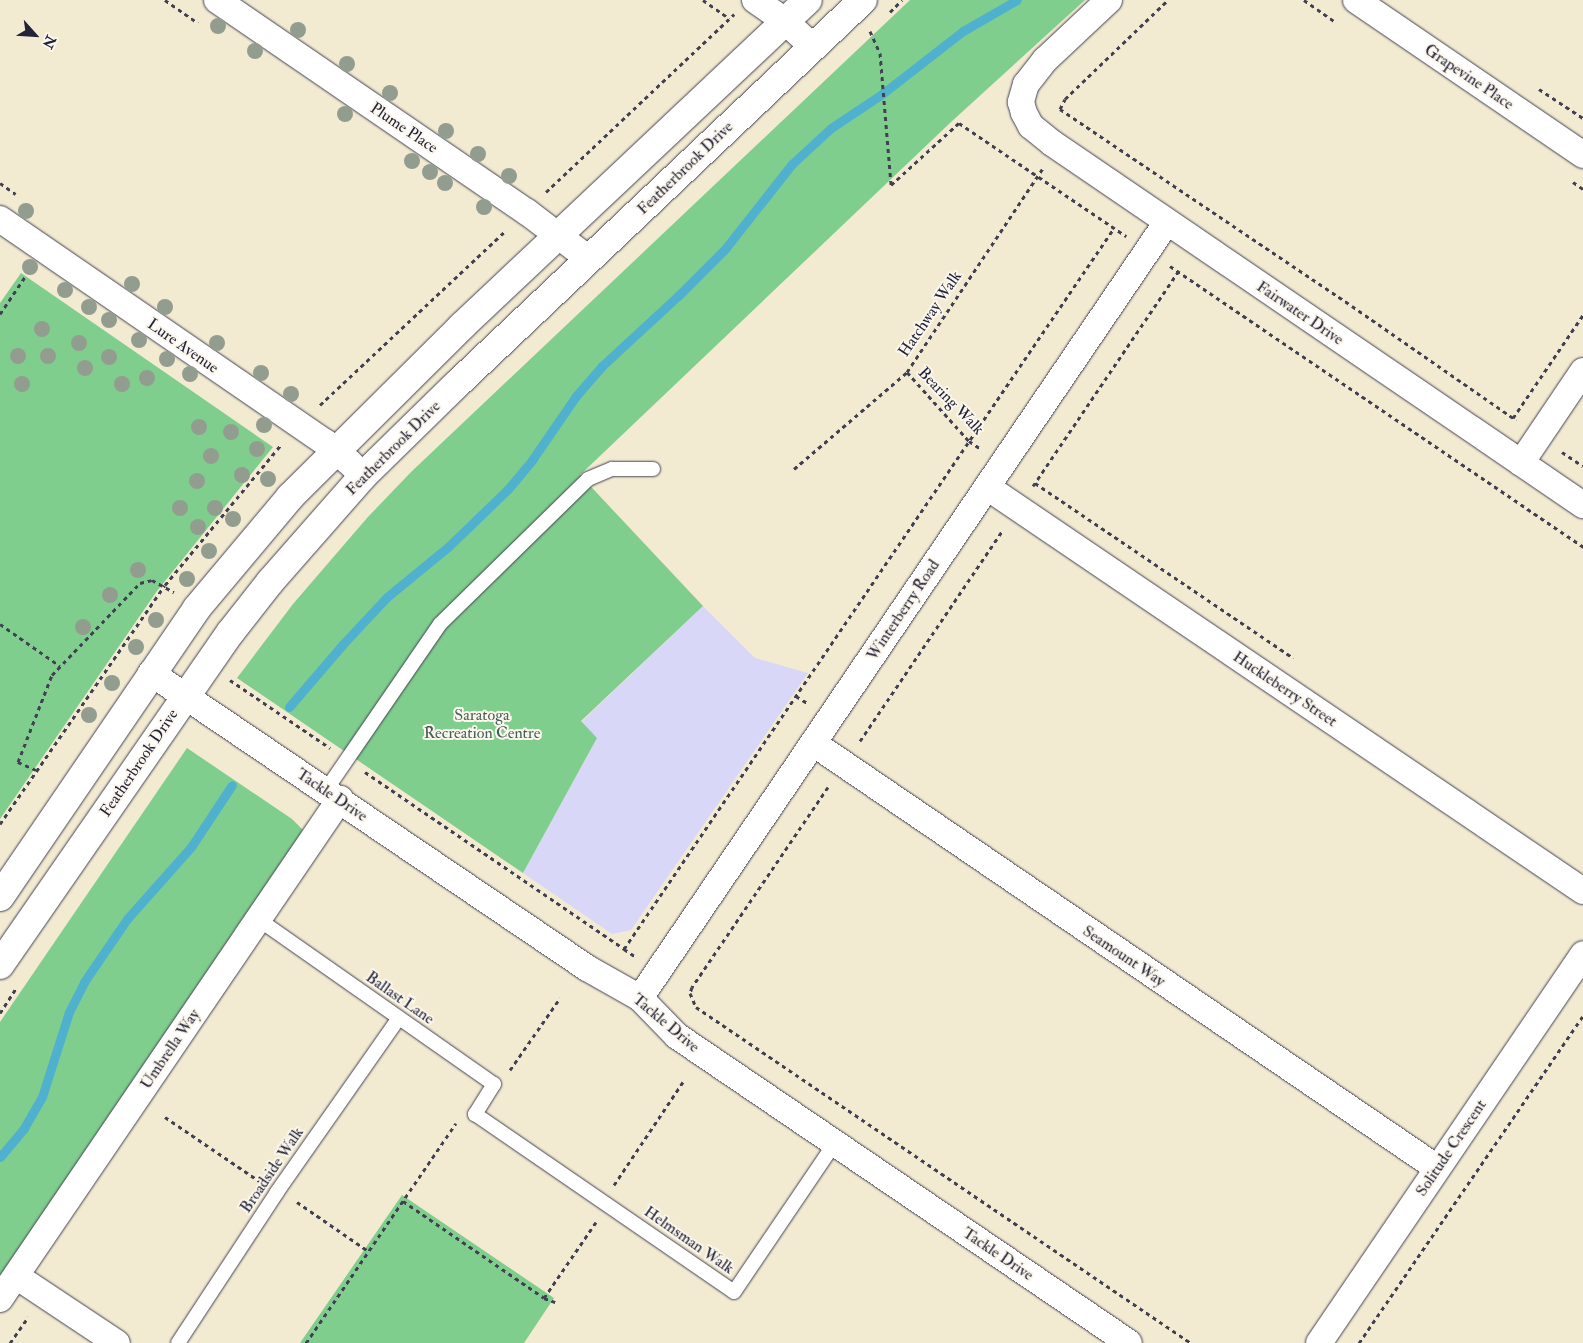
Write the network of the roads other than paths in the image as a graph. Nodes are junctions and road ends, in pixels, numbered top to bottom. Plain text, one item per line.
1 (218, 0) edge
2 (755, 0) edge
3 (808, 0) edge
4 (863, 0) edge
5 (1109, 0) edge
6 (1356, 0) edge
7 (785, 21) junction
8 (813, 47) junction
9 (1583, 155) edge
10 (0, 220) edge
11 (1168, 222) junction
12 (558, 234) junction
13 (589, 259) junction
14 (1583, 371) edge
15 (335, 450) junction
16 (1521, 464) junction
17 (652, 468) dead end
18 (362, 476) junction
19 (987, 487) junction
20 (1583, 505) edge
21 (151, 672) junction
22 (185, 695) junction
23 (812, 744) junction
24 (333, 795) junction
25 (1583, 891) edge
26 (0, 897) edge
27 (258, 919) junction
28 (1583, 954) edge
29 (1, 960) edge
30 (640, 998) junction
31 (398, 1018) junction
32 (474, 1114) joint
33 (835, 1143) junction
34 (1437, 1168) junction
35 (16, 1276) junction
36 (0, 1299) edge
37 (117, 1343) edge
38 (178, 1343) edge
39 (1129, 1343) edge
40 (1319, 1343) edge

1 - 12 street, Plume Place
2 - 7 street
3 - 7 street
4 - 8 street, Featherbrook Drive
5 - 11 street, Fairwater Drive
6 - 9 street, Grapevine Place
7 - 8 street
7 - 12 street
8 - 13 street, Featherbrook Drive
10 - 15 street, Lure Avenue
11 - 16 street, Fairwater Drive
11 - 19 street, Winterberry Road
12 - 13 street, Plume Place
12 - 15 street
13 - 18 street, Featherbrook Drive
14 - 16 street
15 - 18 street, Lure Avenue
15 - 21 street
16 - 20 street, Fairwater Drive
17 - 24 lane
18 - 22 street, Featherbrook Drive
19 - 23 street, Winterberry Road
19 - 25 street, Huckleberry Street
21 - 22 street, Tackle Drive
21 - 26 street
22 - 24 street, Tackle Drive
22 - 29 street, Featherbrook Drive
23 - 30 street, Winterberry Road
23 - 34 street, Seamount Way
24 - 27 street, Umbrella Way
24 - 30 street, Tackle Drive
27 - 31 lane, Ballast Lane
27 - 35 street, Umbrella Way
28 - 34 street, Solitude Crescent
30 - 33 street, Tackle Drive
31 - 32 lane, Ballast Lane
31 - 38 lane, Broadside Walk
32 - 33 lane, Helmsman Walk
33 - 39 street, Tackle Drive
34 - 40 street, Solitude Crescent
35 - 36 street, Umbrella Way
35 - 37 street

